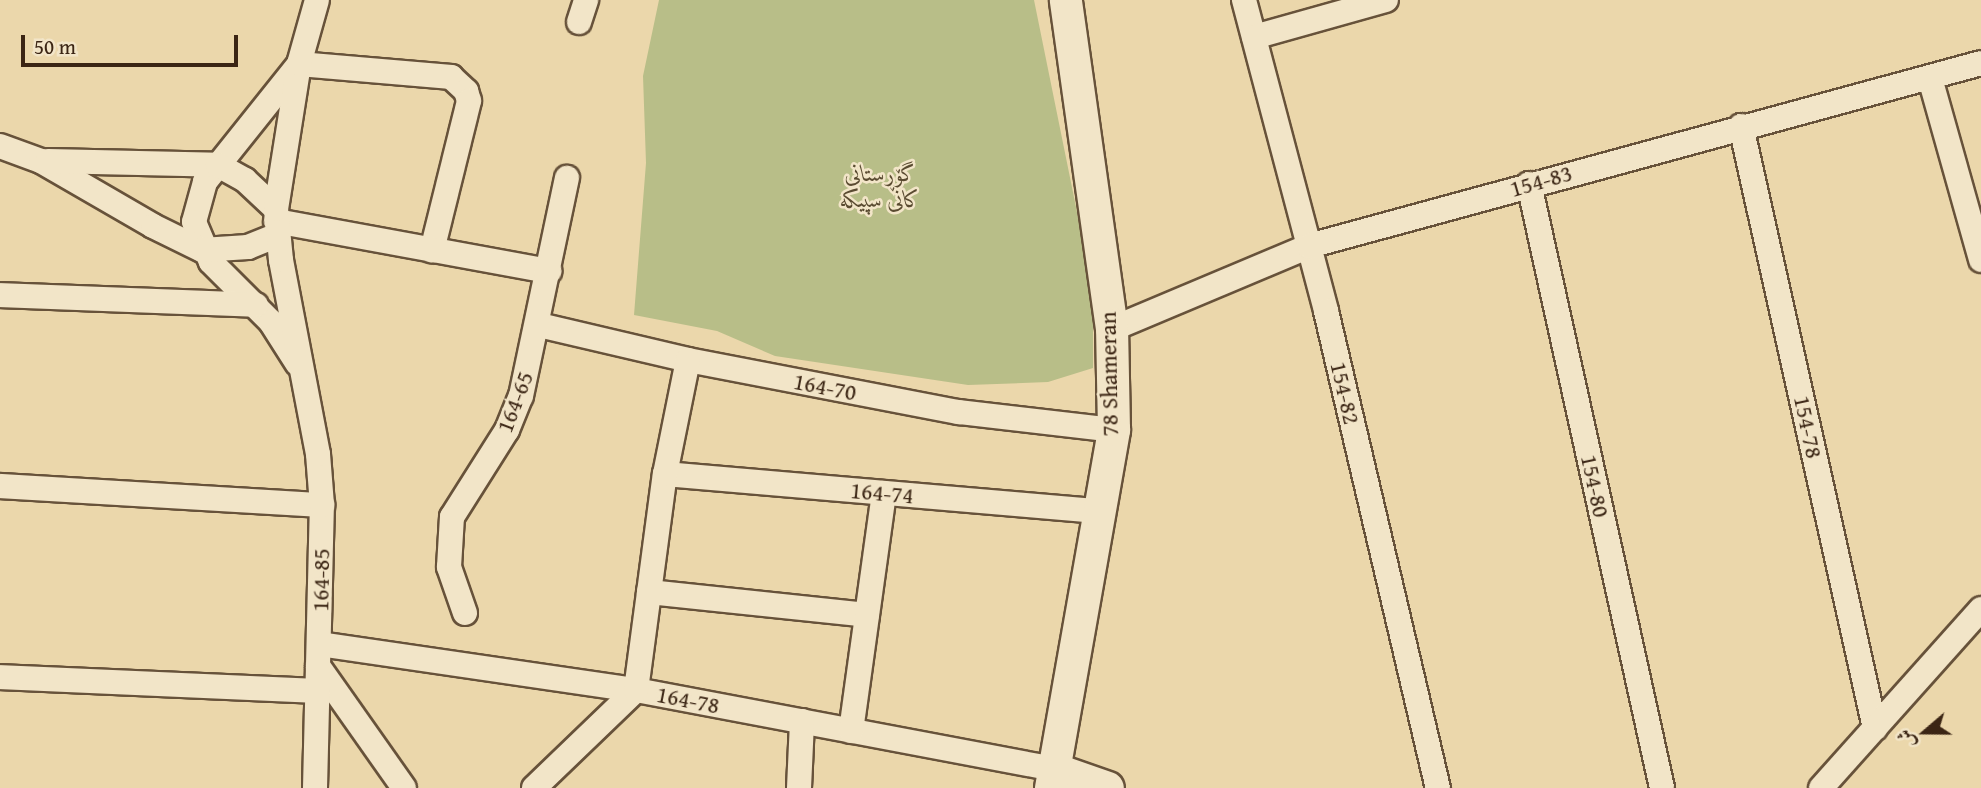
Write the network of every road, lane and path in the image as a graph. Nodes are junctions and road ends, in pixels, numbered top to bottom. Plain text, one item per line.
1 (317, 0) edge
2 (1066, 0) edge
3 (1244, 0) edge
4 (1386, 0) edge
5 (1254, 37) junction
6 (299, 64) junction
7 (1981, 64) edge
8 (1930, 78) junction
9 (1741, 126) junction
10 (0, 146) edge
11 (41, 161) junction
12 (218, 165) junction
13 (567, 178) dead end
14 (1529, 184) junction
15 (276, 222) junction
16 (1309, 246) junction
17 (202, 250) junction
18 (432, 250) junction
19 (1981, 260) edge
20 (549, 271) junction
21 (0, 295) edge
22 (256, 305) junction
23 (539, 325) junction
24 (1112, 329) junction
25 (688, 360) junction
26 (303, 373) junction
27 (1114, 430) junction
28 (664, 474) junction
29 (0, 486) edge
30 (884, 493) junction
31 (322, 506) junction
32 (1100, 511) junction
33 (649, 592) junction
34 (1981, 609) edge
35 (465, 612) dead end
36 (867, 615) junction
37 (319, 655) junction
38 (0, 677) edge
39 (636, 690) junction
40 (318, 691) junction
41 (802, 721) junction
42 (1875, 728) junction
43 (852, 731) junction
44 (1052, 779) edge
45 (315, 788) edge
46 (404, 788) edge
47 (534, 788) edge
48 (799, 788) edge
49 (1108, 788) edge
50 (1438, 788) edge
51 (1662, 788) edge
52 (1821, 788) edge

1 - 6 street, 164-85
2 - 24 street, 78 Shameran
3 - 5 street, 154-82
4 - 5 street
5 - 16 street, 154-82
6 - 12 street
6 - 15 street, 164-85
6 - 18 street
7 - 8 street, 154-83
8 - 9 street, 154-83
8 - 19 street
9 - 14 street, 154-83
9 - 42 street, 154-78
10 - 11 street
11 - 12 street
11 - 17 street
12 - 15 street
12 - 17 street
13 - 20 street, 164-65
14 - 16 street, 154-83
14 - 51 street, 154-80
15 - 17 street
15 - 18 street
15 - 26 street, 164-85
16 - 24 street, 154-83
16 - 50 street, 154-82
17 - 22 street, 164-85
18 - 20 street
20 - 23 street, 164-65
21 - 22 street
22 - 26 street, 164-85
23 - 25 street, 164-70
23 - 35 street, 164-65
24 - 27 street, 78 Shameran
25 - 27 street, 164-70
25 - 28 street
26 - 31 street, 164-85
27 - 32 street, 78 Shameran
28 - 30 street, 164-74
28 - 33 street
29 - 31 street
30 - 32 street, 164-74
30 - 36 street
31 - 37 street, 164-85
32 - 44 street, 78 Shameran
33 - 36 street
33 - 39 street
34 - 42 street
36 - 43 street
37 - 39 street, 164-78
37 - 40 street, 164-85
37 - 46 street
38 - 40 street
39 - 41 street, 164-78
39 - 47 street
40 - 45 street, 164-85
41 - 43 street, 164-78
41 - 48 street
42 - 52 street
43 - 44 street, 164-78
44 - 49 street

